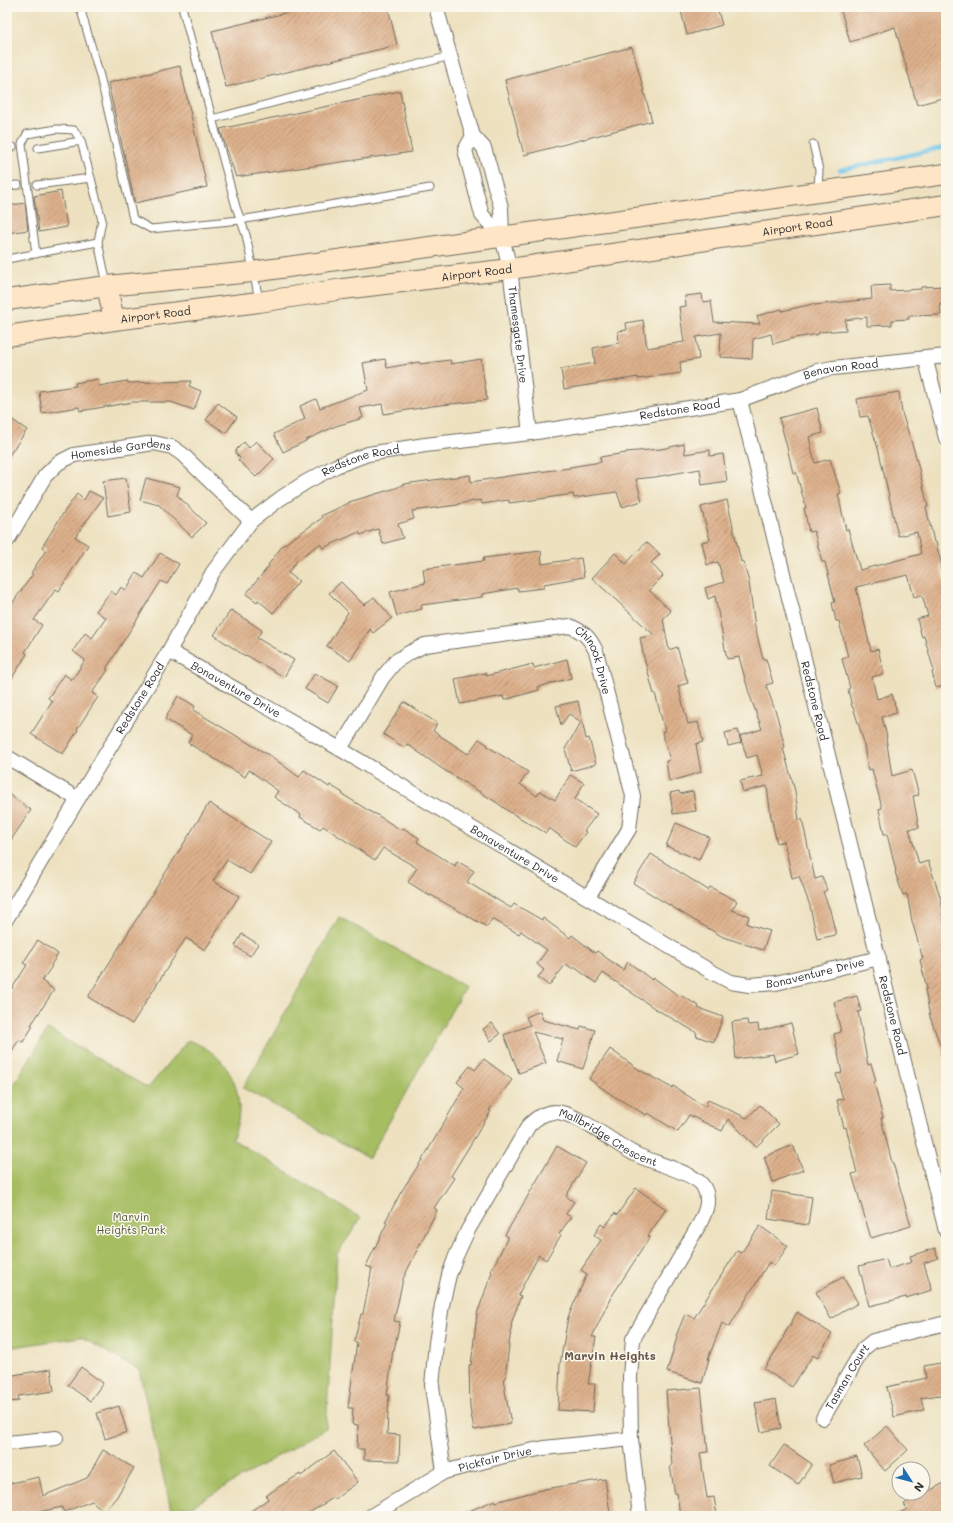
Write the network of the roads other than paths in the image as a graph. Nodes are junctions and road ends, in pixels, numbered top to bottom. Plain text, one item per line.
1 (80, 7) edge
2 (182, 7) edge
3 (436, 7) edge
4 (450, 56) junction
5 (212, 119) junction
6 (473, 136) junction
7 (81, 141) junction
8 (813, 144) dead end
9 (38, 148) dead end
10 (946, 174) edge
11 (91, 178) junction
12 (18, 185) dead end
13 (37, 185) dead end
14 (7, 186) edge
15 (430, 188) dead end
16 (818, 193) junction
17 (946, 205) edge
18 (240, 220) junction
19 (825, 223) junction
20 (502, 237) junction
21 (98, 242) junction
22 (36, 254) junction
23 (7, 259) edge
24 (510, 269) junction
25 (252, 272) junction
26 (107, 286) junction
27 (7, 300) edge
28 (259, 302) junction
29 (114, 320) junction
30 (7, 336) edge
31 (946, 356) edge
32 (925, 358) junction
33 (740, 400) junction
34 (530, 433) junction
35 (946, 438) edge
36 (251, 521) junction
37 (7, 541) edge
38 (169, 651) junction
39 (340, 749) junction
40 (7, 757) edge
41 (78, 799) junction
42 (588, 897) junction
43 (7, 918) edge
44 (879, 958) junction
45 (946, 1231) edge
46 (946, 1323) edge
47 (823, 1418) dead end
48 (56, 1438) dead end
49 (631, 1440) junction
50 (7, 1443) edge
51 (444, 1472) junction
52 (371, 1516) edge
53 (640, 1516) edge

1 - 18 lane
2 - 5 lane
3 - 4 street, Thamesgate Drive
4 - 5 lane
4 - 6 street, Thamesgate Drive
5 - 18 lane
6 - 20 street, Thamesgate Drive
6 - 20 street, Thamesgate Drive
7 - 9 lane
7 - 11 lane
7 - 22 lane
8 - 16 lane
10 - 16 main road
11 - 13 lane
11 - 21 lane
12 - 14 lane
15 - 18 lane
16 - 19 main road
16 - 20 main road
17 - 19 main road, Airport Road
18 - 25 lane
19 - 24 main road, Airport Road
20 - 24 street, Thamesgate Drive
20 - 25 main road
21 - 22 lane
21 - 26 lane
22 - 23 lane
24 - 28 main road, Airport Road
24 - 34 street, Thamesgate Drive
25 - 26 main road
25 - 28 lane
26 - 27 main road
26 - 29 main road
28 - 29 main road, Airport Road
29 - 30 main road, Airport Road
31 - 32 street, Benavon Road
32 - 33 street, Benavon Road
32 - 35 street
33 - 34 street, Redstone Road
33 - 44 street, Redstone Road
34 - 36 street, Redstone Road
36 - 37 street, Homeside Gardens
36 - 38 street, Redstone Road
38 - 39 street, Bonaventure Drive
38 - 41 street, Redstone Road
39 - 42 street, Bonaventure Drive
39 - 42 street, Chinook Drive
40 - 41 street
41 - 43 street, Redstone Road
42 - 44 street, Bonaventure Drive
44 - 45 street, Redstone Road
46 - 47 street, Tasman Court
48 - 50 street
49 - 51 street, Pickfair Drive
49 - 51 street, Mallbridge Crescent
49 - 53 street, Mallbridge Crescent
51 - 52 street, Pickfair Drive

